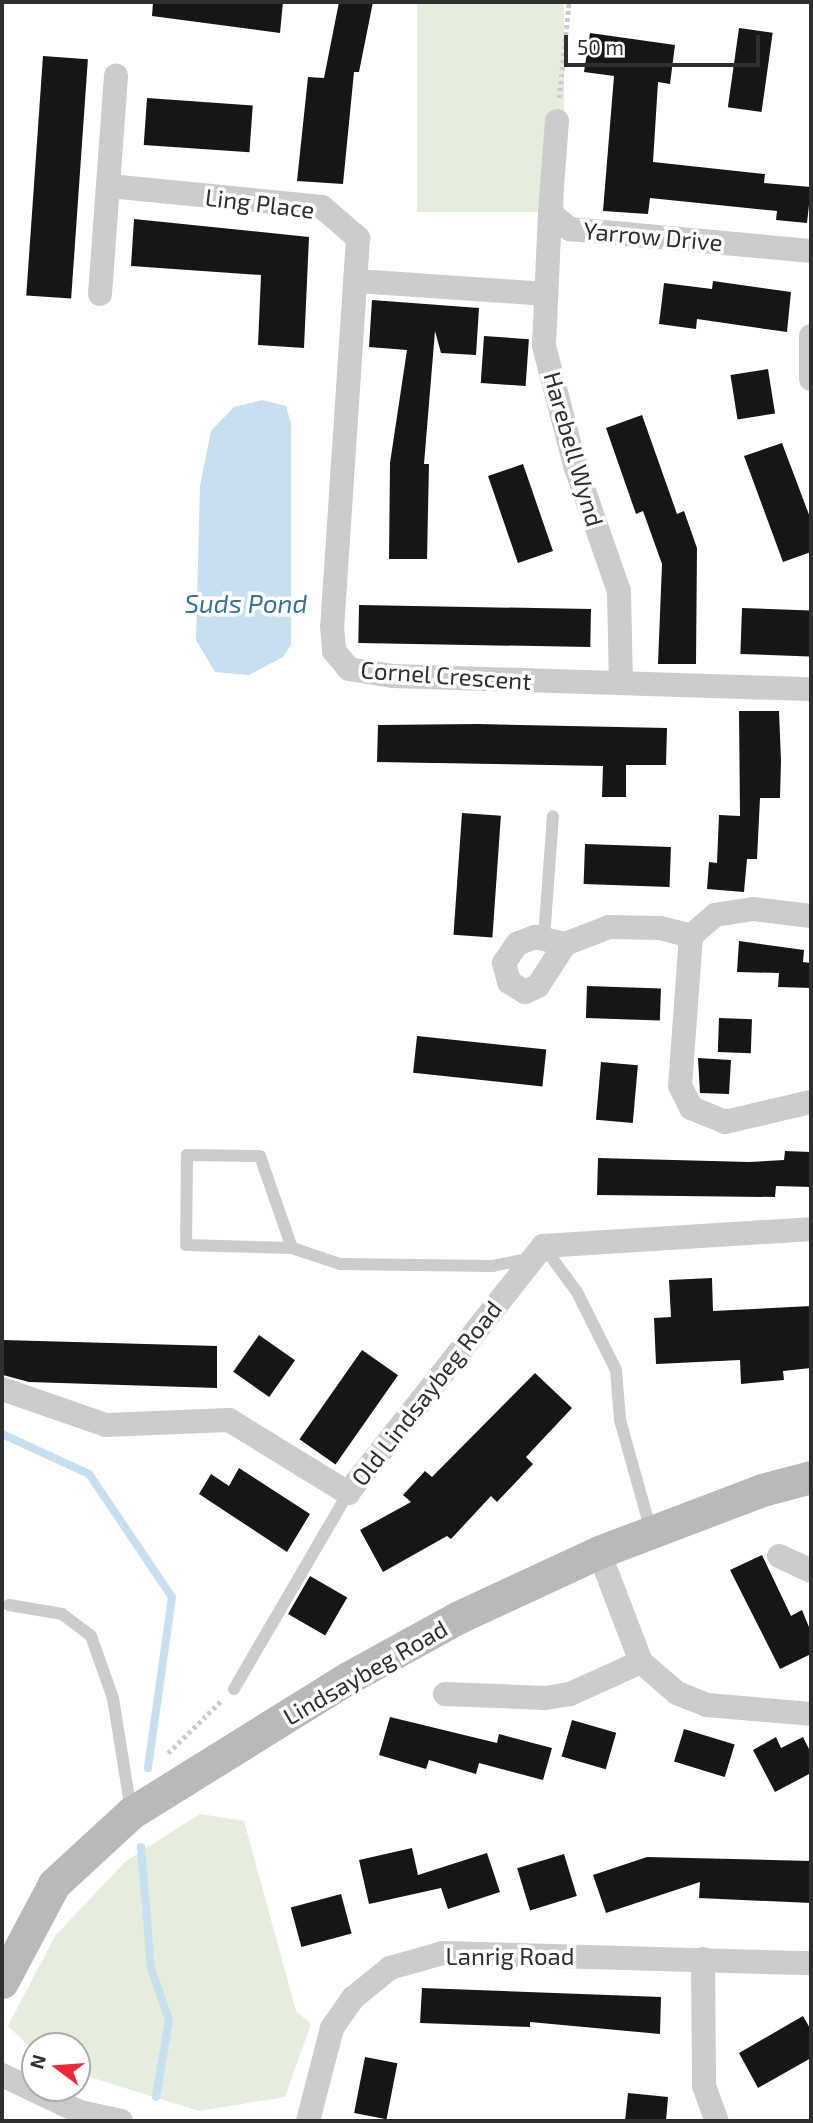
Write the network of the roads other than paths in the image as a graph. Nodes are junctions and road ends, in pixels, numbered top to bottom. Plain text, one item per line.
1 (116, 76) dead end
2 (557, 121) road end
3 (109, 186) junction
4 (550, 213) junction
5 (811, 251) edge
6 (357, 281) junction
7 (100, 294) dead end
8 (547, 294) junction
9 (811, 337) edge
10 (811, 379) edge
11 (621, 683) junction
12 (811, 690) edge
13 (553, 816) dead end
14 (811, 916) edge
15 (691, 936) junction
16 (554, 941) joint
17 (811, 1102) edge
18 (811, 1229) edge
19 (292, 1248) junction
20 (538, 1252) junction
21 (2, 1389) edge
22 (811, 1477) edge
23 (348, 1493) junction
24 (651, 1531) junction
25 (599, 1552) junction
26 (779, 1556) dead end
27 (811, 1571) edge
28 (9, 1605) dead end
29 (641, 1662) junction
30 (234, 1689) dead end
31 (445, 1694) dead end
32 (811, 1714) edge
33 (131, 1813) junction
34 (703, 1959) junction
35 (811, 1963) edge
36 (2, 1982) edge
37 (2, 2075) edge
38 (121, 2121) edge
39 (308, 2121) edge
40 (717, 2121) edge

1 - 3 street
2 - 4 street, Yarrow Drive
3 - 6 street, Ling Place
3 - 7 street
4 - 5 street, Yarrow Drive
4 - 8 street, Harebell Wynd
6 - 8 street
6 - 11 street, Cornel Crescent
8 - 11 street, Harebell Wynd
9 - 10 street
11 - 12 street, Cornel Crescent
13 - 16 lane
14 - 15 street
15 - 16 street
15 - 17 street
18 - 20 street
19 - 19 lane
19 - 20 lane
20 - 23 street, Old Lindsaybeg Road
20 - 24 lane
21 - 23 street, Old Lindsaybeg Road
22 - 24 main road, Lindsaybeg Road
23 - 30 lane
24 - 25 main road, Lindsaybeg Road
25 - 29 street
25 - 33 main road, Lindsaybeg Road
26 - 27 street
28 - 33 lane
29 - 31 street
29 - 32 street
33 - 36 main road, Lindsaybeg Road
34 - 35 street, Lanrig Road
34 - 39 street, Lanrig Road
34 - 40 street
37 - 38 street

